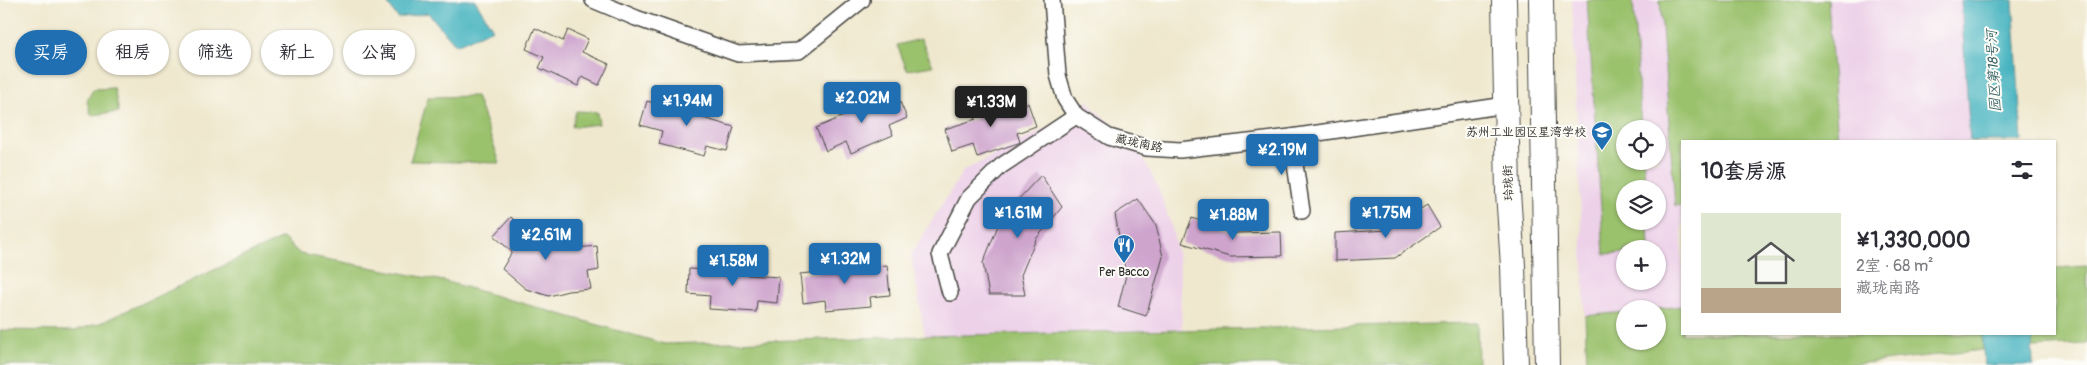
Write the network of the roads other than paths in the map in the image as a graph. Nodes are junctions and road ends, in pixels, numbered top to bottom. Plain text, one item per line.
1 (593, 0) edge
2 (862, 0) edge
3 (1052, 0) edge
4 (1504, 0) edge
5 (1541, 0) edge
6 (1506, 105) junction
7 (1076, 116) junction
8 (1291, 137) junction
9 (1302, 211) dead end
10 (950, 293) dead end
11 (1516, 365) edge
12 (1547, 365) edge

1 - 2 street
3 - 7 street, 藏珑南路
4 - 6 main road, 玲珑街
5 - 12 main road
6 - 8 street, 藏珑南路
6 - 11 main road, 玲珑街
7 - 8 street, 藏珑南路
7 - 10 street
8 - 9 street

